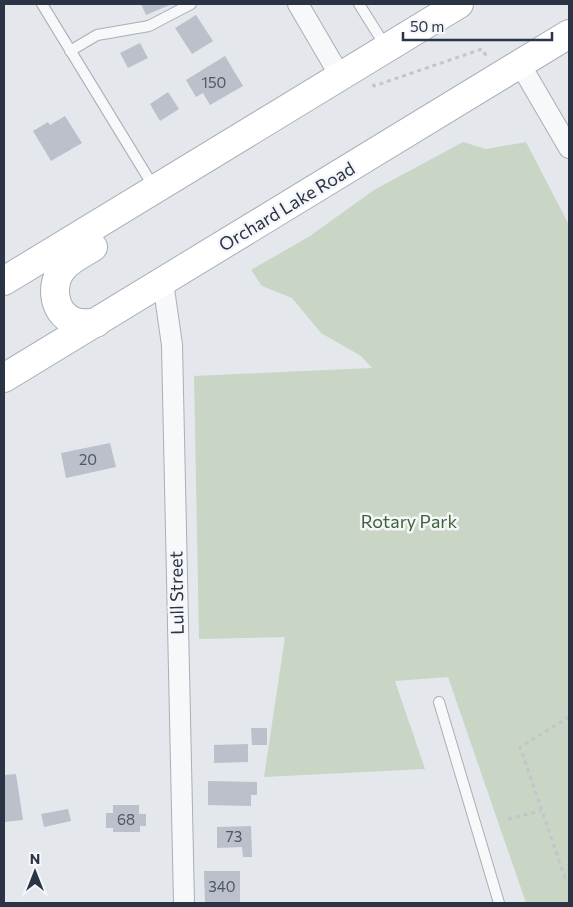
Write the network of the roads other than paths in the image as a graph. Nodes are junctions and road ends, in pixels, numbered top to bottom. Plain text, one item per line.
1 (42, 4) edge
2 (191, 4) edge
3 (298, 4) edge
4 (360, 4) edge
5 (459, 4) edge
6 (569, 16) edge
7 (569, 34) edge
8 (386, 48) junction
9 (70, 51) junction
10 (520, 64) junction
11 (340, 76) junction
12 (280, 113) junction
13 (569, 148) edge
14 (155, 190) junction
15 (4, 281) edge
16 (163, 282) junction
17 (96, 323) junction
18 (4, 378) edge
19 (439, 702) dead end
20 (184, 903) edge
21 (500, 903) edge

1 - 9 lane
2 - 9 lane
3 - 11 street
4 - 8 lane
5 - 8 main road
6 - 10 main road
7 - 10 main road, Orchard Lake Road
8 - 11 main road
9 - 14 lane
10 - 13 street
10 - 16 main road, Orchard Lake Road
11 - 12 main road
12 - 14 main road
12 - 17 main road
14 - 15 main road
16 - 17 main road, Orchard Lake Road
16 - 20 street, Lull Street
17 - 18 main road, Orchard Lake Road
19 - 21 lane

